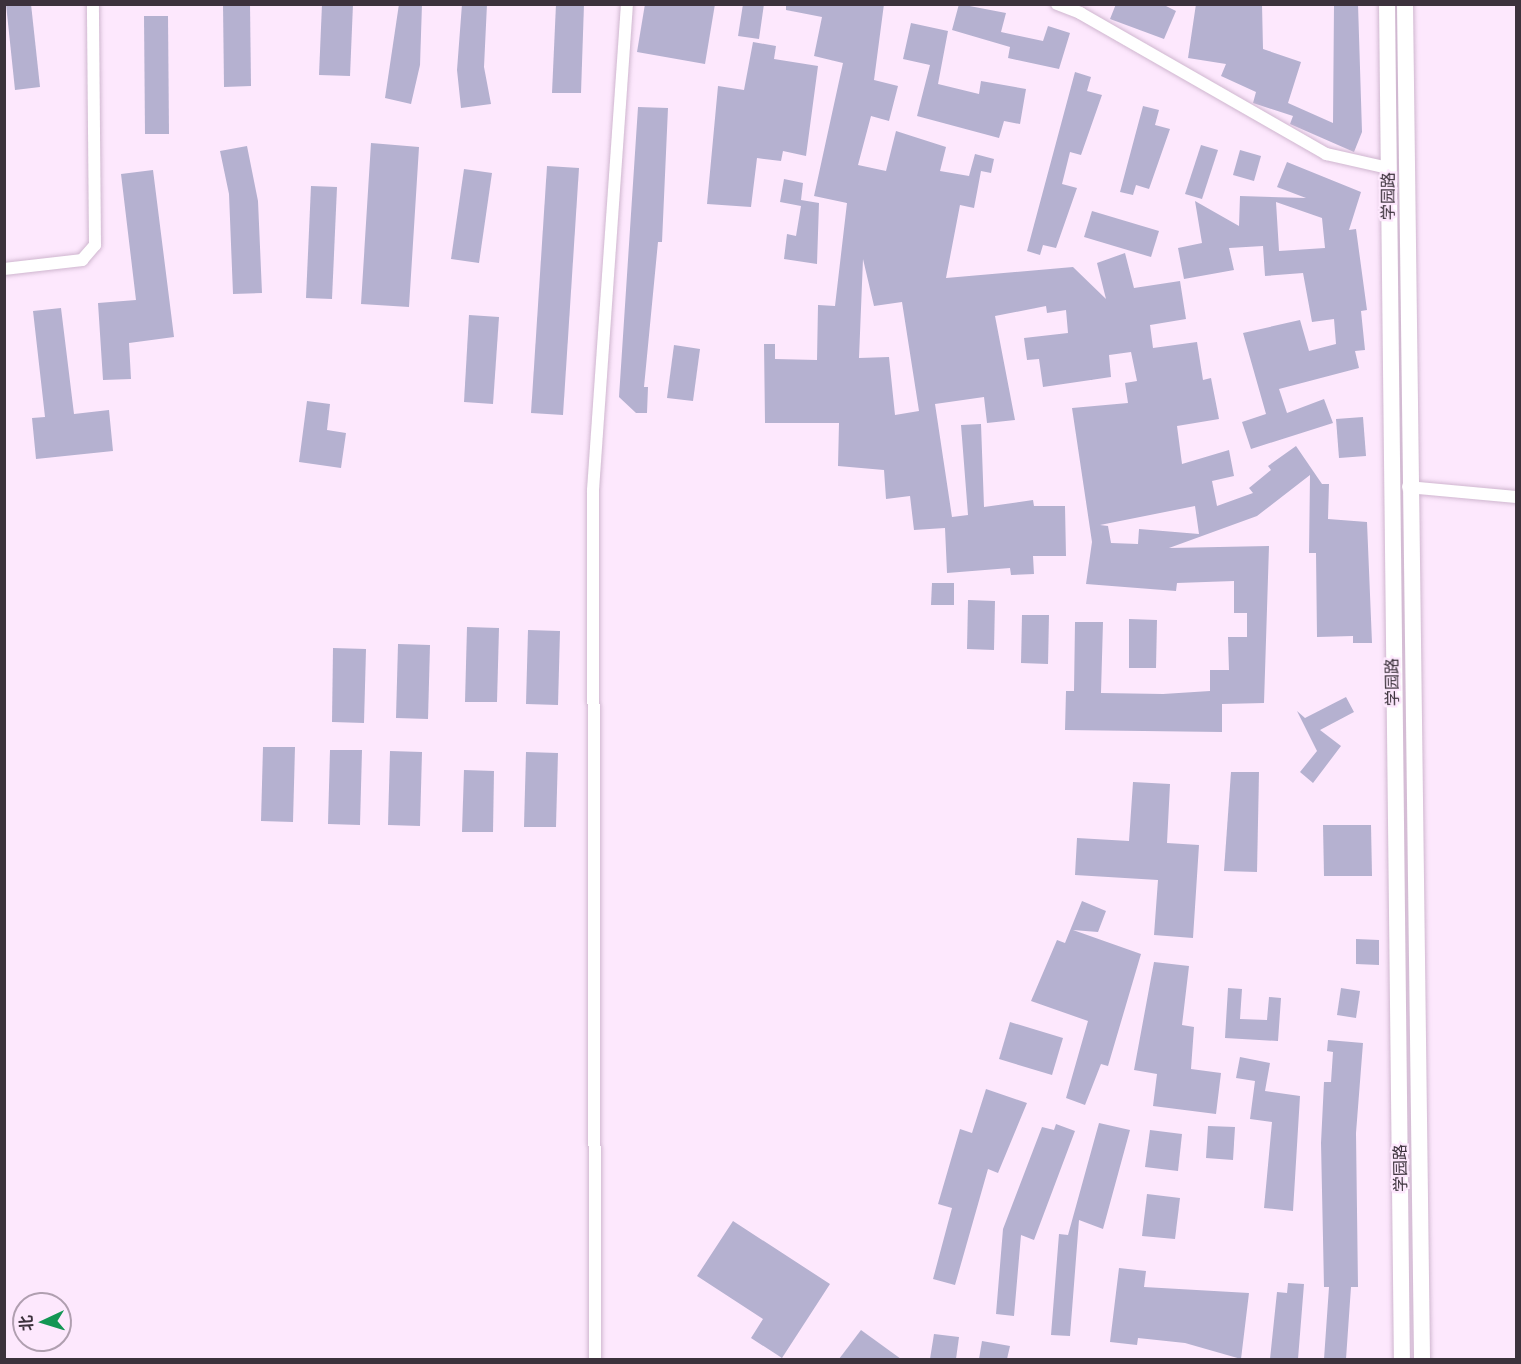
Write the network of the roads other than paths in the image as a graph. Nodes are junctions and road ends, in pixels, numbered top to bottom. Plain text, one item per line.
1 (93, 4) edge
2 (627, 4) edge
3 (1057, 4) edge
4 (1387, 4) edge
5 (1405, 4) edge
6 (1388, 168) junction
7 (4, 269) edge
8 (1408, 487) junction
9 (1516, 496) edge
10 (595, 1359) edge
11 (1402, 1359) edge
12 (1422, 1359) edge

1 - 7 street
2 - 10 street
3 - 6 street
4 - 6 main road, 学园路
5 - 8 main road
6 - 11 main road, 学园路
8 - 9 street
8 - 12 main road

